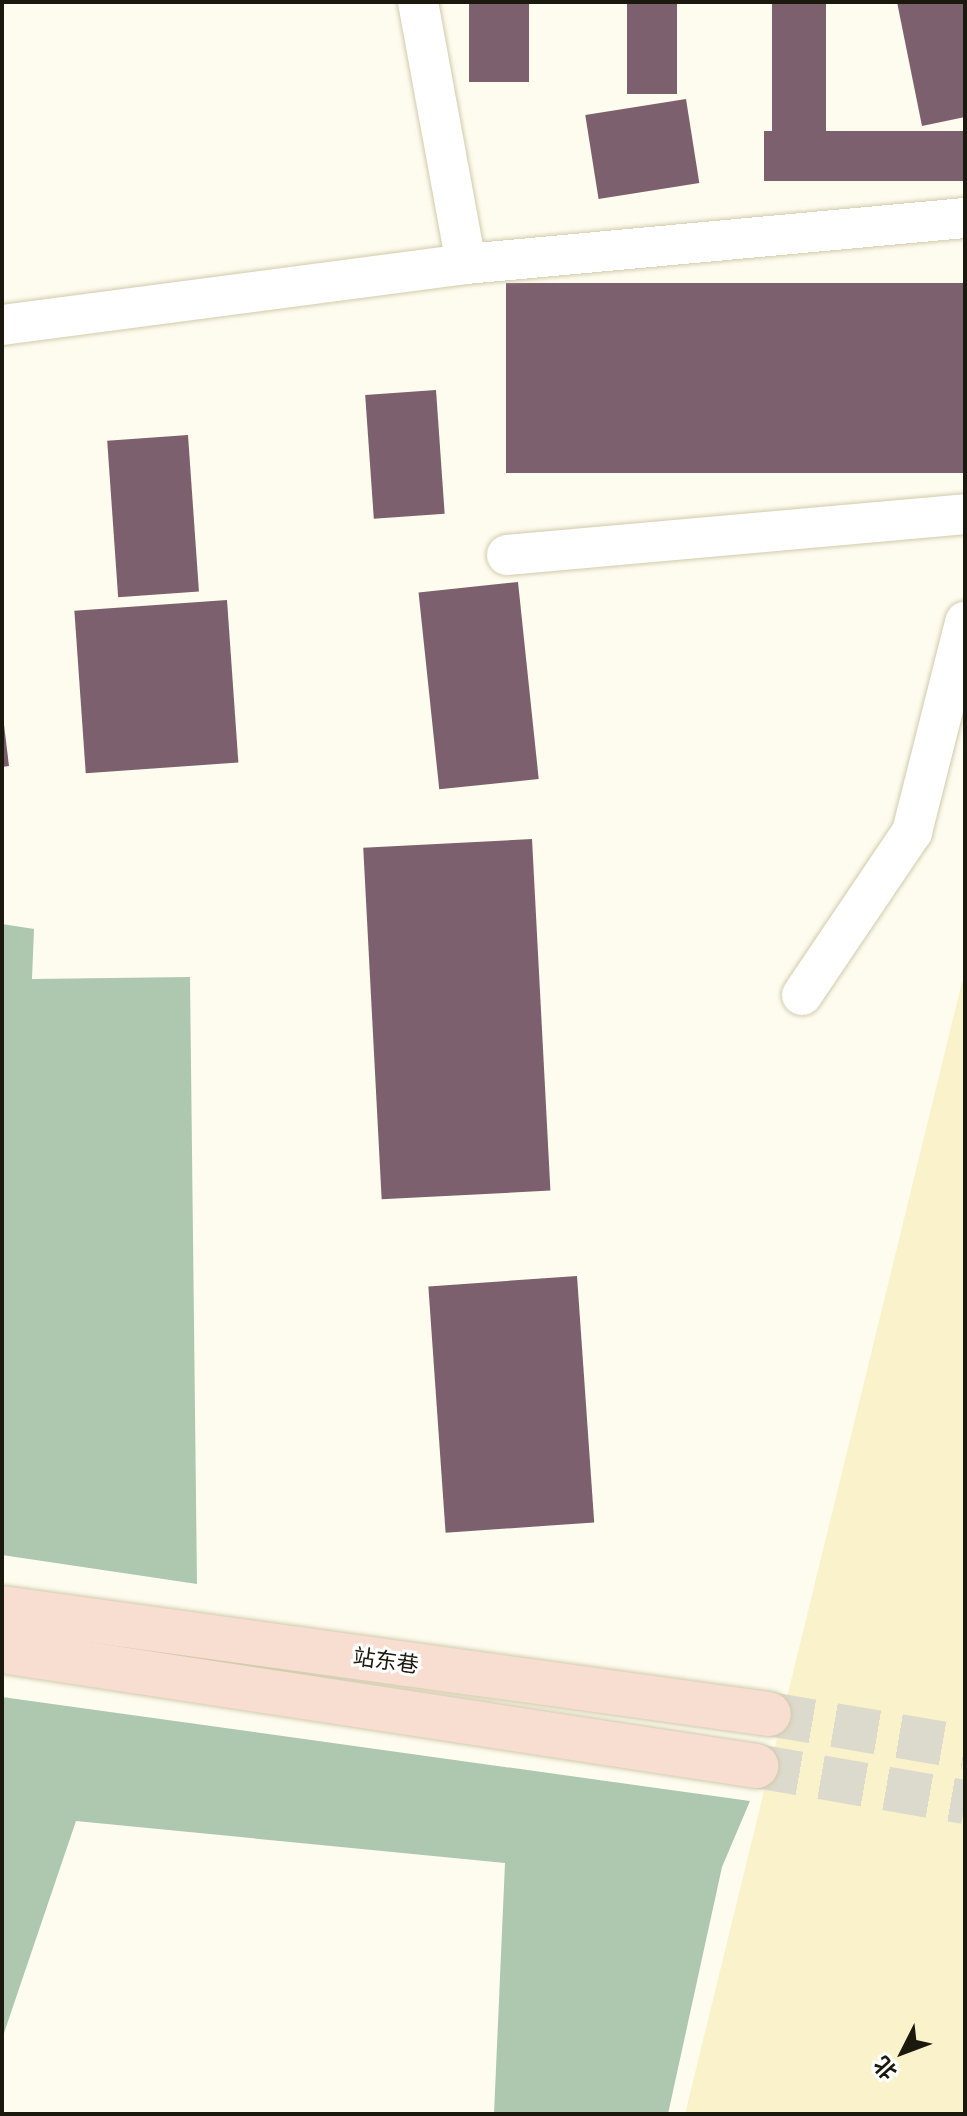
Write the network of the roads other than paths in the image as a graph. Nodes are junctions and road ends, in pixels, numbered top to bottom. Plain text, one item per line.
1 (418, 2) edge
2 (965, 218) edge
3 (466, 264) junction
4 (2, 325) edge
5 (965, 514) edge
6 (507, 555) dead end
7 (965, 622) edge
8 (802, 995) dead end
9 (2, 1608) edge
10 (2, 1651) edge
11 (769, 1714) tunnel mouth
12 (756, 1766) tunnel mouth

1 - 3 street
2 - 3 street
3 - 4 street
5 - 6 street
7 - 8 street
9 - 11 main road, 站东巷
10 - 12 main road

